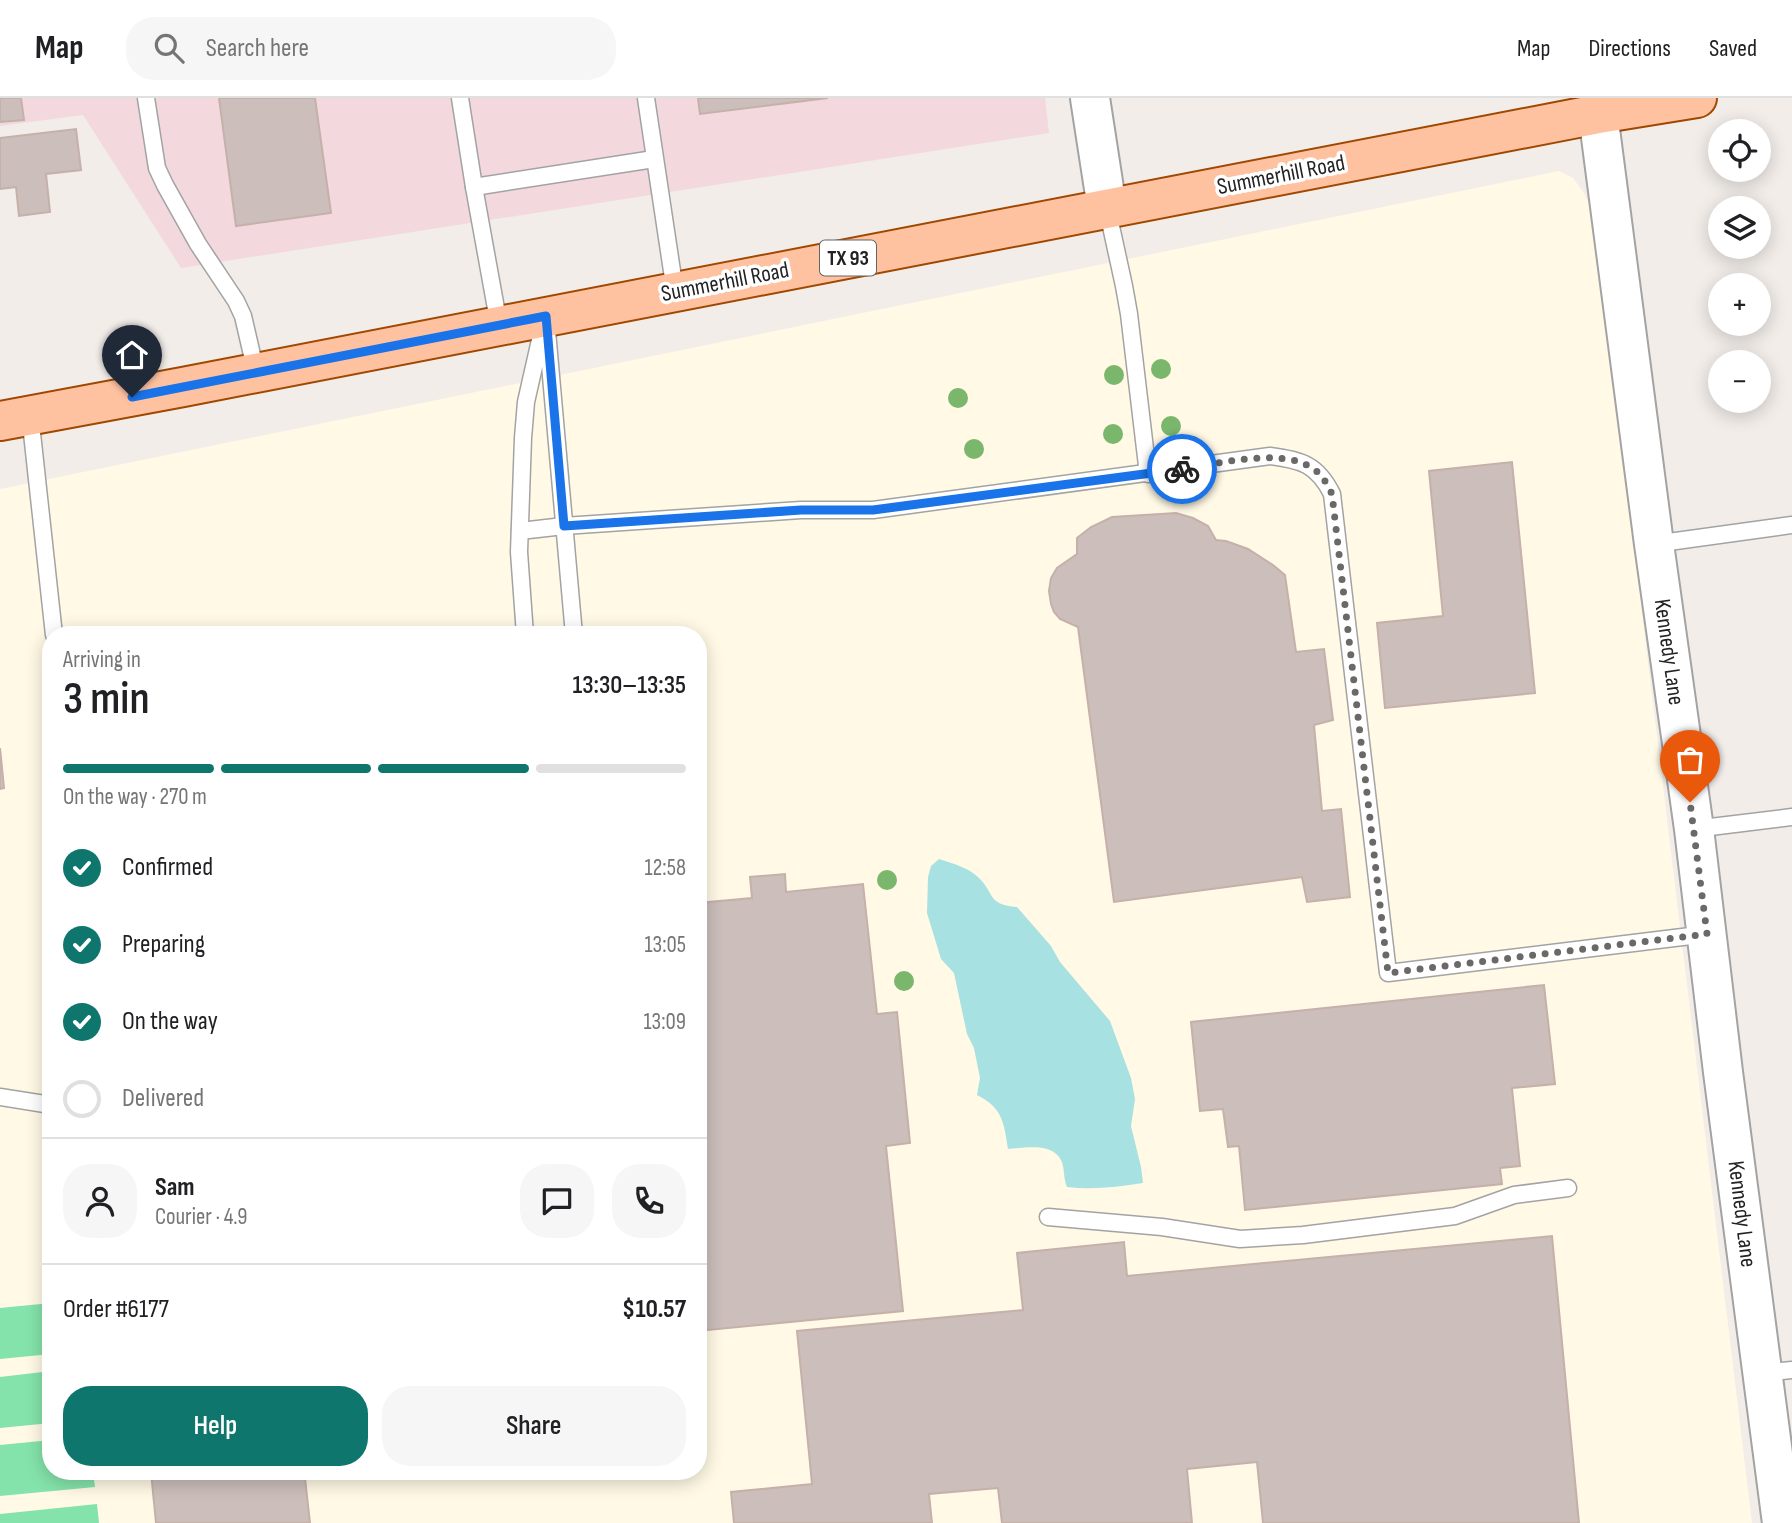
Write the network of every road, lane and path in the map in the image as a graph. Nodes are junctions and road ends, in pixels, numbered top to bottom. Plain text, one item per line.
1 (146, 98) edge
2 (460, 98) edge
3 (646, 98) edge
4 (1090, 98) edge
5 (1697, 98) edge
6 (1597, 106) edge
7 (654, 159) junction
8 (474, 187) junction
9 (1107, 208) junction
10 (675, 291) junction
11 (546, 316) junction
12 (499, 325) junction
13 (256, 372) junction
14 (15, 418) edge
15 (1148, 474) junction
16 (1792, 525) edge
17 (564, 526) junction
18 (520, 531) junction
19 (1654, 544) junction
20 (52, 626) edge
21 (524, 626) edge
22 (573, 626) edge
23 (1792, 817) edge
24 (1695, 829) junction
25 (1707, 934) junction
26 (0, 1097) edge
27 (42, 1104) edge
28 (1568, 1188) dead end
29 (1048, 1217) dead end
30 (1777, 1372) edge
31 (1782, 1523) edge

1 - 13 lane
2 - 8 lane
3 - 7 lane
4 - 9 street
5 - 6 main road, Summerhill Road / TX 93
6 - 9 main road, Summerhill Road / TX 93
6 - 19 street, Kennedy Lane
7 - 8 lane
7 - 10 lane
8 - 12 lane
9 - 10 main road, Summerhill Road / TX 93
9 - 15 lane
10 - 11 main road, Summerhill Road / TX 93
11 - 12 main road, Summerhill Road / TX 93
11 - 17 lane
11 - 18 lane
12 - 13 main road, Summerhill Road / TX 93
13 - 14 main road, Summerhill Road / TX 93
14 - 20 lane
15 - 17 lane
15 - 25 lane
16 - 19 lane
17 - 18 lane
17 - 22 lane
18 - 21 lane
19 - 24 street, Kennedy Lane
23 - 24 lane
24 - 25 street, Kennedy Lane
25 - 30 street, Kennedy Lane
26 - 27 lane
28 - 29 lane
30 - 31 street, Kennedy Lane

